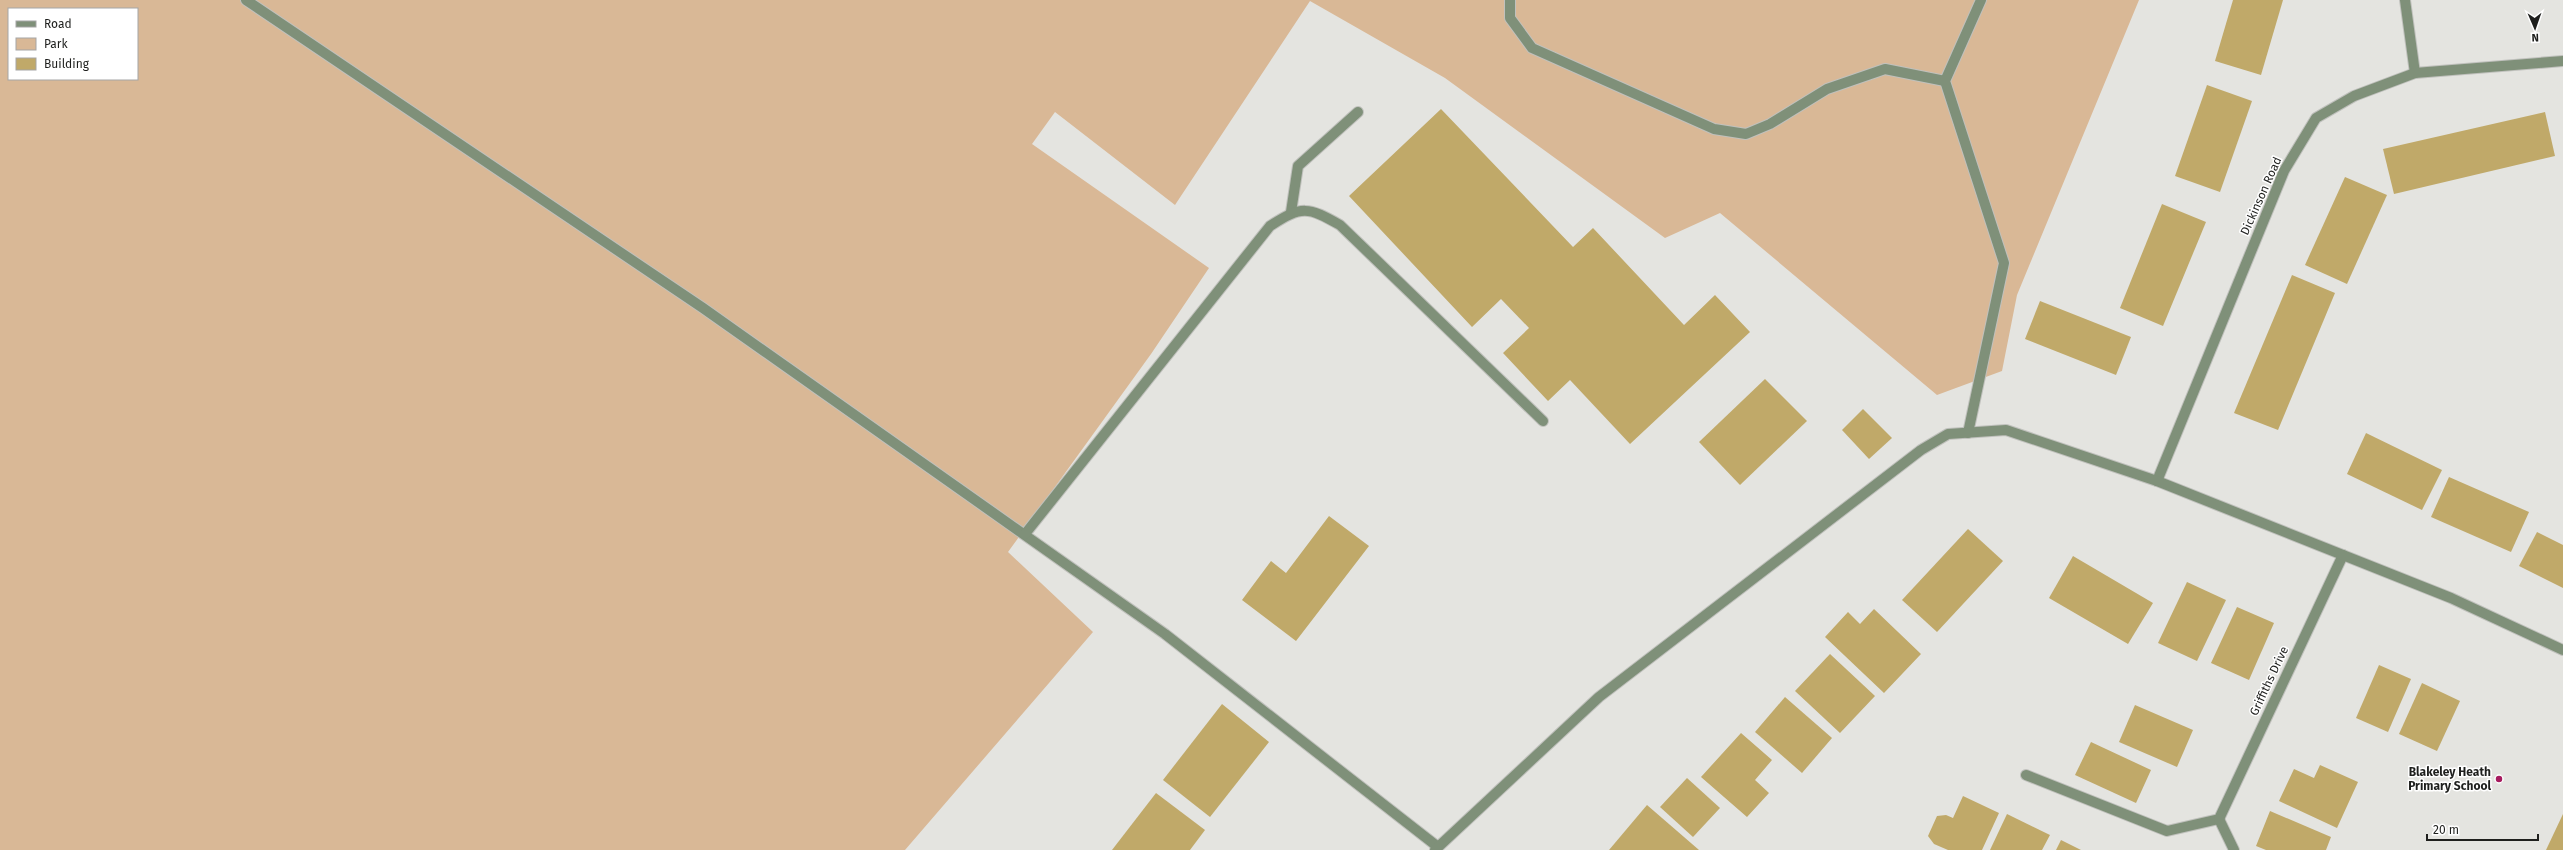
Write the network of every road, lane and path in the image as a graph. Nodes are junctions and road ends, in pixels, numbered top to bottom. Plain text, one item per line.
1 (246, 0) edge
2 (1510, 0) edge
3 (1981, 0) edge
4 (2405, 0) edge
5 (2563, 61) edge
6 (2415, 73) junction
7 (1945, 81) junction
8 (1358, 112) dead end
9 (1291, 212) junction
10 (1543, 421) dead end
11 (1968, 433) junction
12 (2157, 481) junction
13 (1025, 534) junction
14 (2343, 555) junction
15 (2563, 650) edge
16 (2026, 775) dead end
17 (2219, 819) junction
18 (1436, 848) edge
19 (2234, 850) edge

1 - 13 street
2 - 7 street
3 - 7 street
4 - 6 street
5 - 6 street, Dickinson Road
6 - 12 street, Dickinson Road
7 - 11 street
8 - 9 street
9 - 10 street
9 - 13 street
11 - 12 street
11 - 18 street
12 - 14 street
13 - 18 street
14 - 15 street
14 - 17 street, Griffiths Drive
16 - 17 street
17 - 19 street

